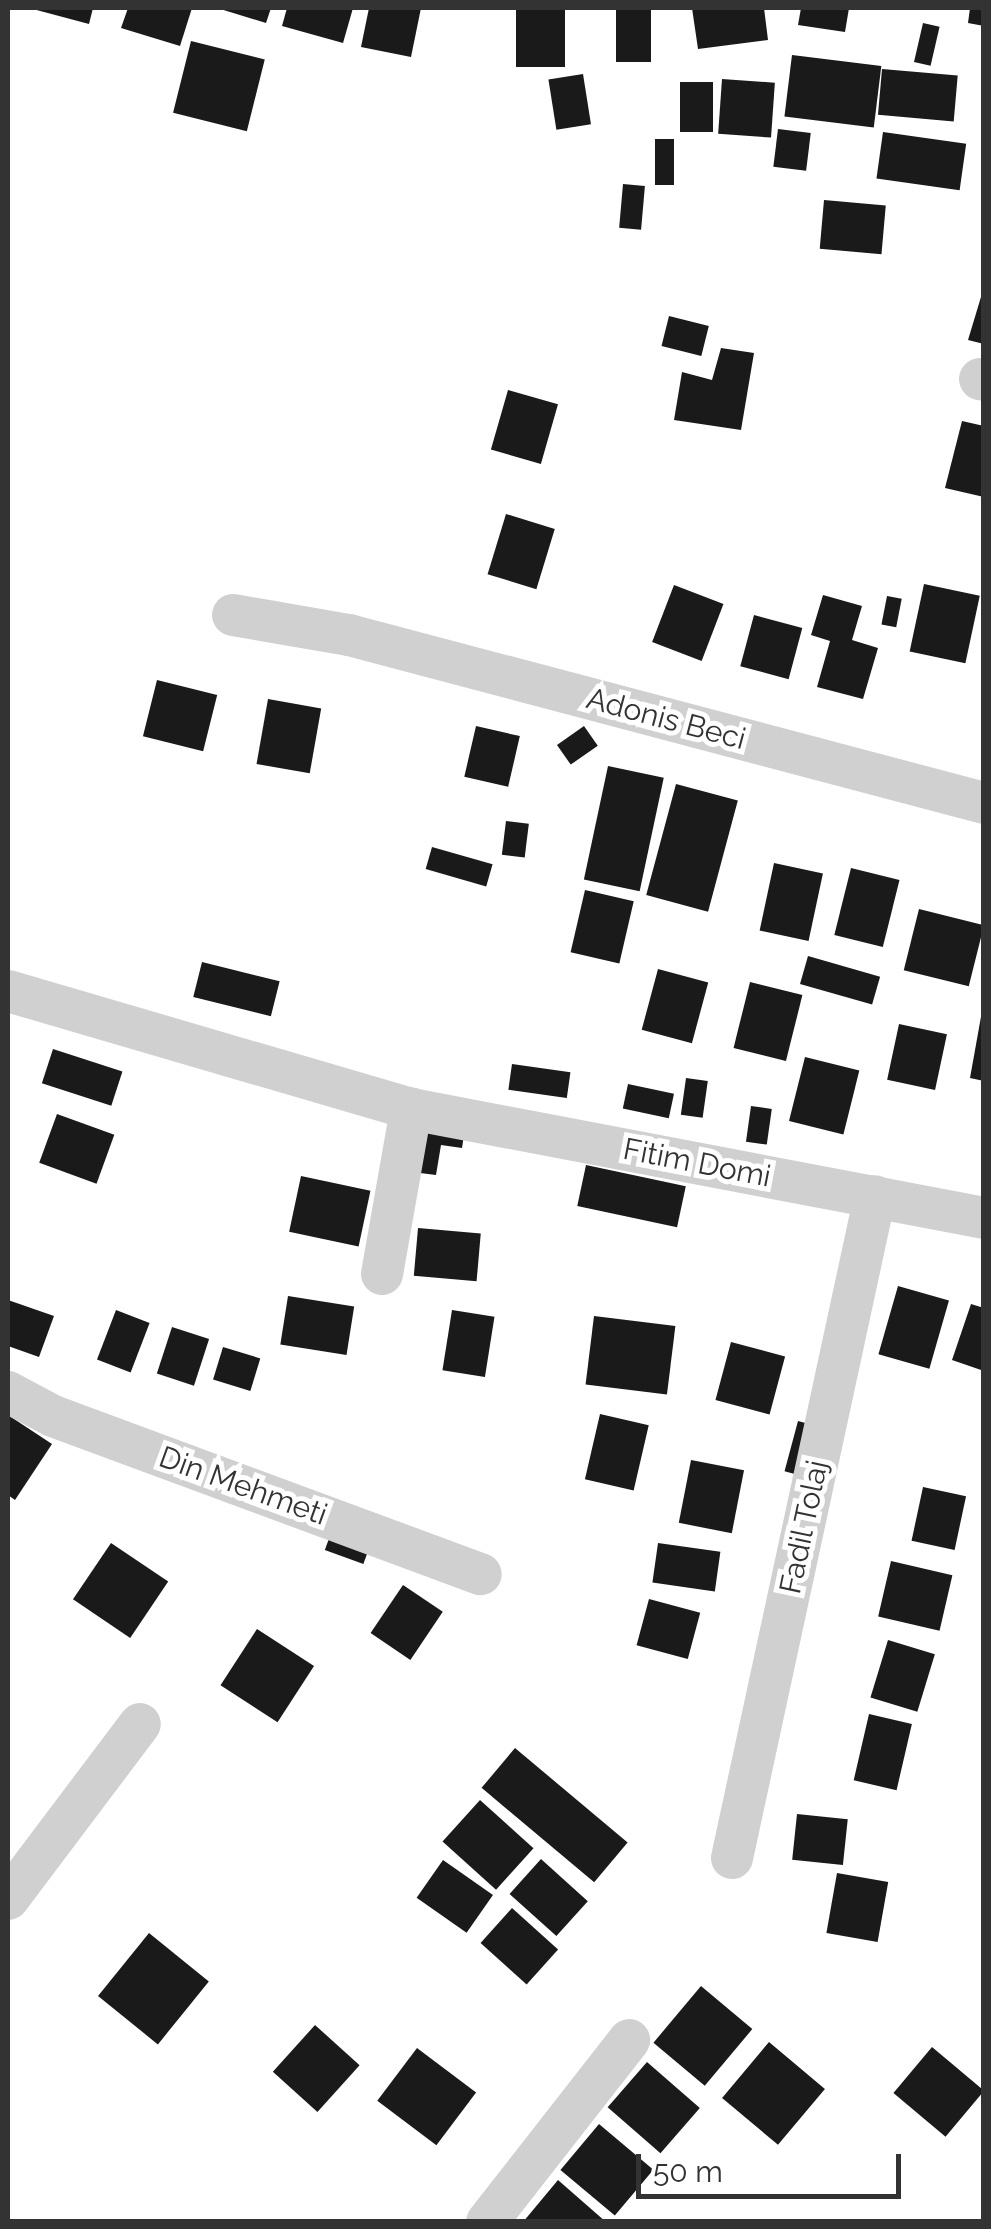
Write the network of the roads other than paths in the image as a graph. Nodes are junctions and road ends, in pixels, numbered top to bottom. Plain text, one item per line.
1 (232, 615) dead end
2 (984, 803) edge
3 (8, 991) edge
4 (411, 1109) junction
5 (875, 1196) junction
6 (984, 1218) edge
7 (382, 1274) dead end
8 (8, 1392) edge
9 (481, 1574) dead end
10 (140, 1724) dead end
11 (732, 1858) dead end
12 (8, 1899) edge
13 (629, 2040) dead end
14 (487, 2222) edge

1 - 2 street, Adonis Beci
3 - 4 street, Fitim Domi
4 - 5 street, Fitim Domi
4 - 7 street
5 - 6 street, Fitim Domi
5 - 11 street, Fadil Tolaj
8 - 9 street, Din Mehmeti
10 - 12 street
13 - 14 street

